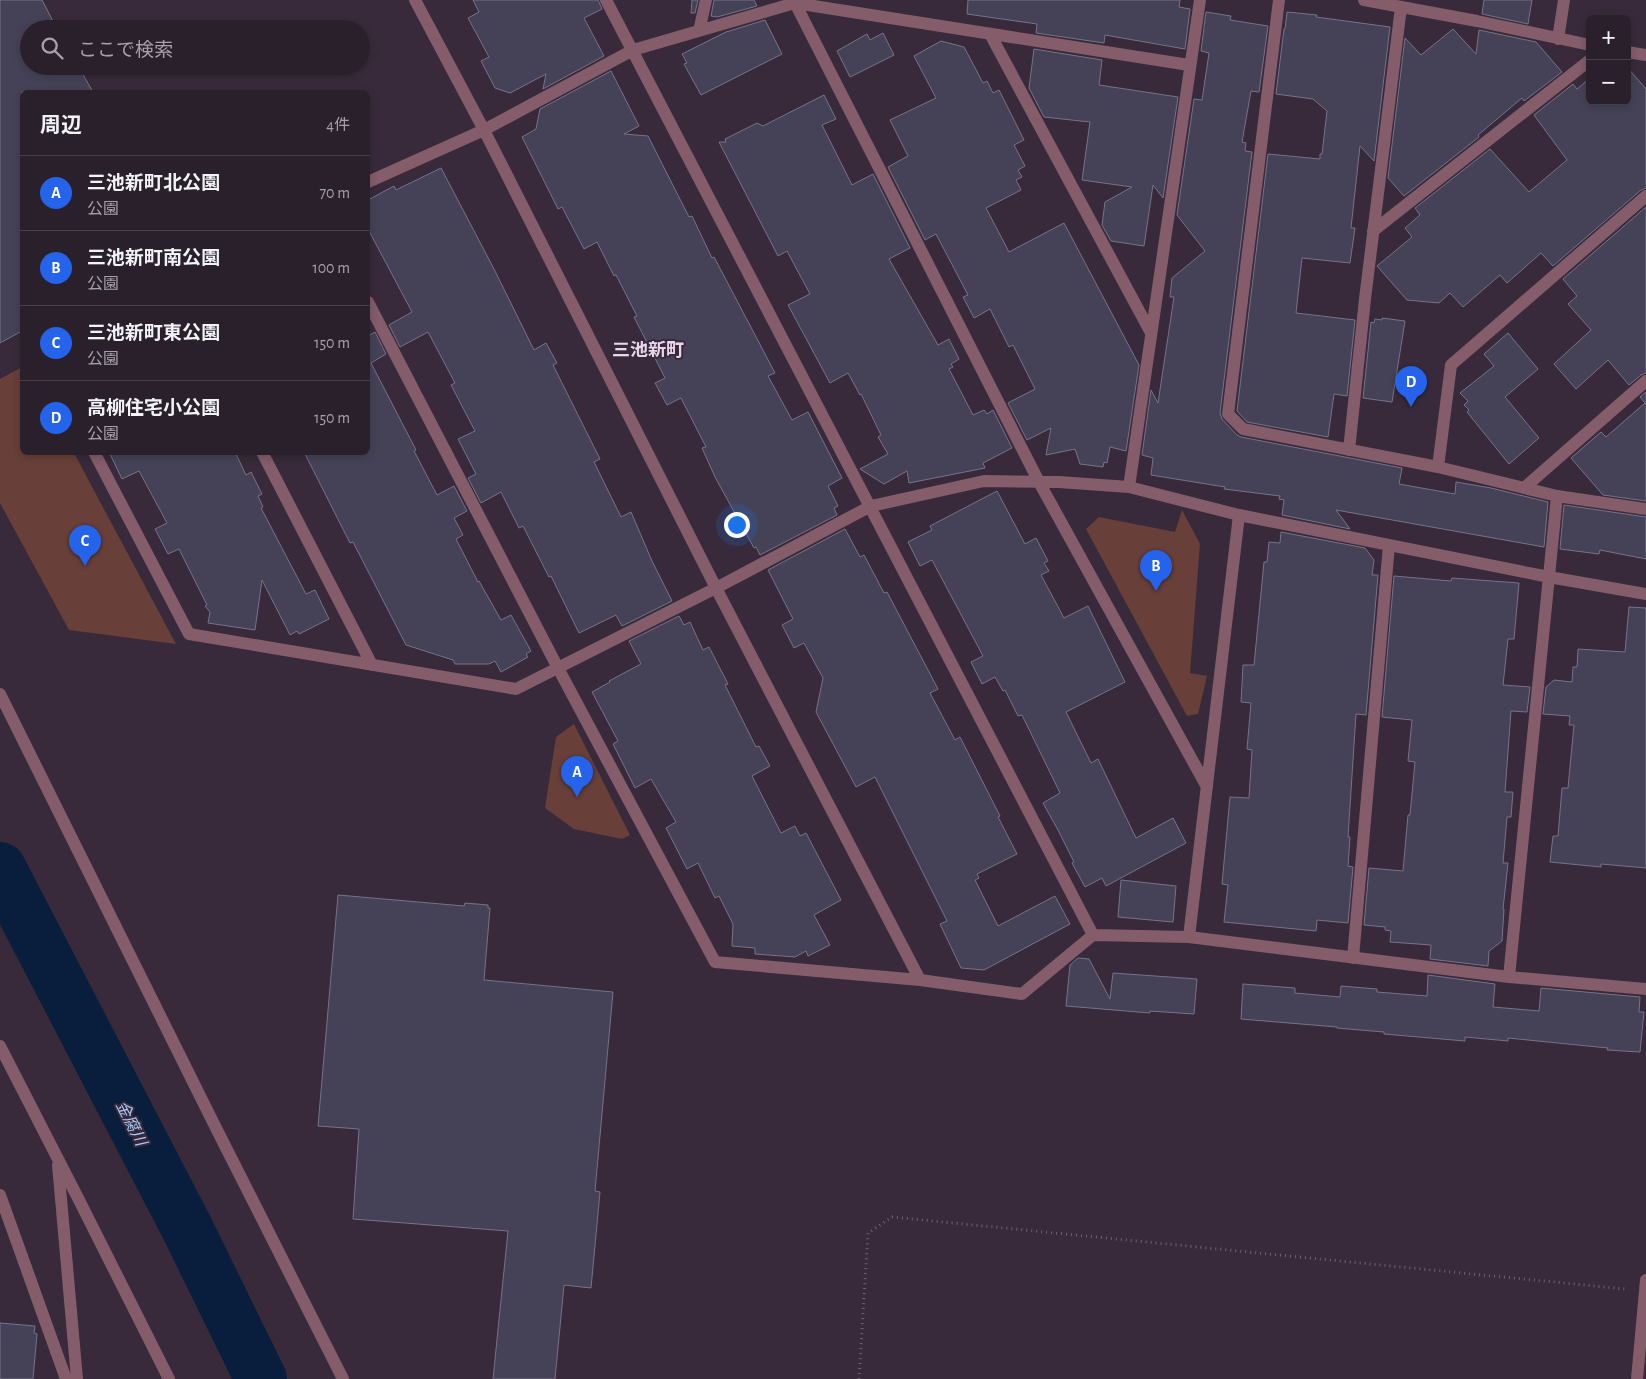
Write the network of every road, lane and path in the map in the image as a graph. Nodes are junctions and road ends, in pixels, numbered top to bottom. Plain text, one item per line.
1 (415, 0) edge
2 (606, 0) edge
3 (706, 0) edge
4 (1200, 0) edge
5 (1279, 0) edge
6 (1364, 0) edge
7 (1564, 0) edge
8 (795, 3) junction
9 (1401, 7) junction
10 (699, 31) junction
11 (990, 34) junction
12 (1558, 39) junction
13 (1586, 44) edge
14 (633, 50) junction
15 (1631, 53) edge
16 (1646, 55) edge
17 (1586, 63) edge
18 (1189, 65) junction
19 (484, 130) junction
20 (370, 181) edge
21 (1646, 196) edge
22 (1373, 231) junction
23 (370, 306) edge
24 (1151, 333) junction
25 (1646, 381) edge
26 (1349, 450) junction
27 (96, 455) edge
28 (264, 455) edge
29 (1438, 468) junction
30 (1039, 482) junction
31 (1128, 487) junction
32 (1524, 488) junction
33 (1557, 496) junction
34 (871, 506) junction
35 (1646, 509) edge
36 (1238, 515) junction
37 (1389, 545) junction
38 (1549, 577) junction
39 (716, 588) junction
40 (1646, 594) edge
41 (372, 665) junction
42 (558, 668) junction
43 (0, 694) edge
44 (1207, 787) junction
45 (1093, 935) junction
46 (1189, 938) junction
47 (1353, 958) junction
48 (1508, 977) junction
49 (920, 980) junction
50 (1646, 989) edge
51 (0, 1046) edge
52 (58, 1158) junction
53 (0, 1195) edge
54 (0, 1231) edge
55 (14, 1232) junction
56 (1646, 1286) edge
57 (66, 1379) edge
58 (77, 1379) edge
59 (169, 1379) edge
60 (343, 1379) edge
61 (859, 1379) edge
62 (1637, 1379) edge

1 - 19 street
2 - 14 street
3 - 10 street
4 - 18 street
5 - 26 street
6 - 9 street
7 - 12 street
8 - 10 street
8 - 11 street
8 - 30 street
9 - 12 street
9 - 22 street
10 - 14 street
11 - 18 street
11 - 24 street
12 - 13 street
14 - 19 street
14 - 34 street
15 - 16 street
17 - 22 street
18 - 24 street
19 - 20 street
19 - 39 street
21 - 29 street
22 - 26 street
23 - 42 street
24 - 31 street
25 - 32 street
26 - 29 street
27 - 41 street
28 - 41 street
29 - 32 street
30 - 31 street
30 - 34 street
30 - 44 street
31 - 36 street
32 - 33 street
33 - 35 street
33 - 38 street
34 - 39 street
34 - 45 street
36 - 37 street
36 - 44 street
37 - 38 street
37 - 47 street
38 - 40 street
38 - 48 street
39 - 42 street
39 - 49 street
41 - 42 street
42 - 49 street
43 - 60 street
44 - 46 street
45 - 46 street
45 - 49 street
46 - 47 street
47 - 48 street
48 - 50 street
51 - 52 street
52 - 58 street
52 - 59 street
53 - 55 street
54 - 55 street
55 - 57 street
56 - 61 path
56 - 62 street

